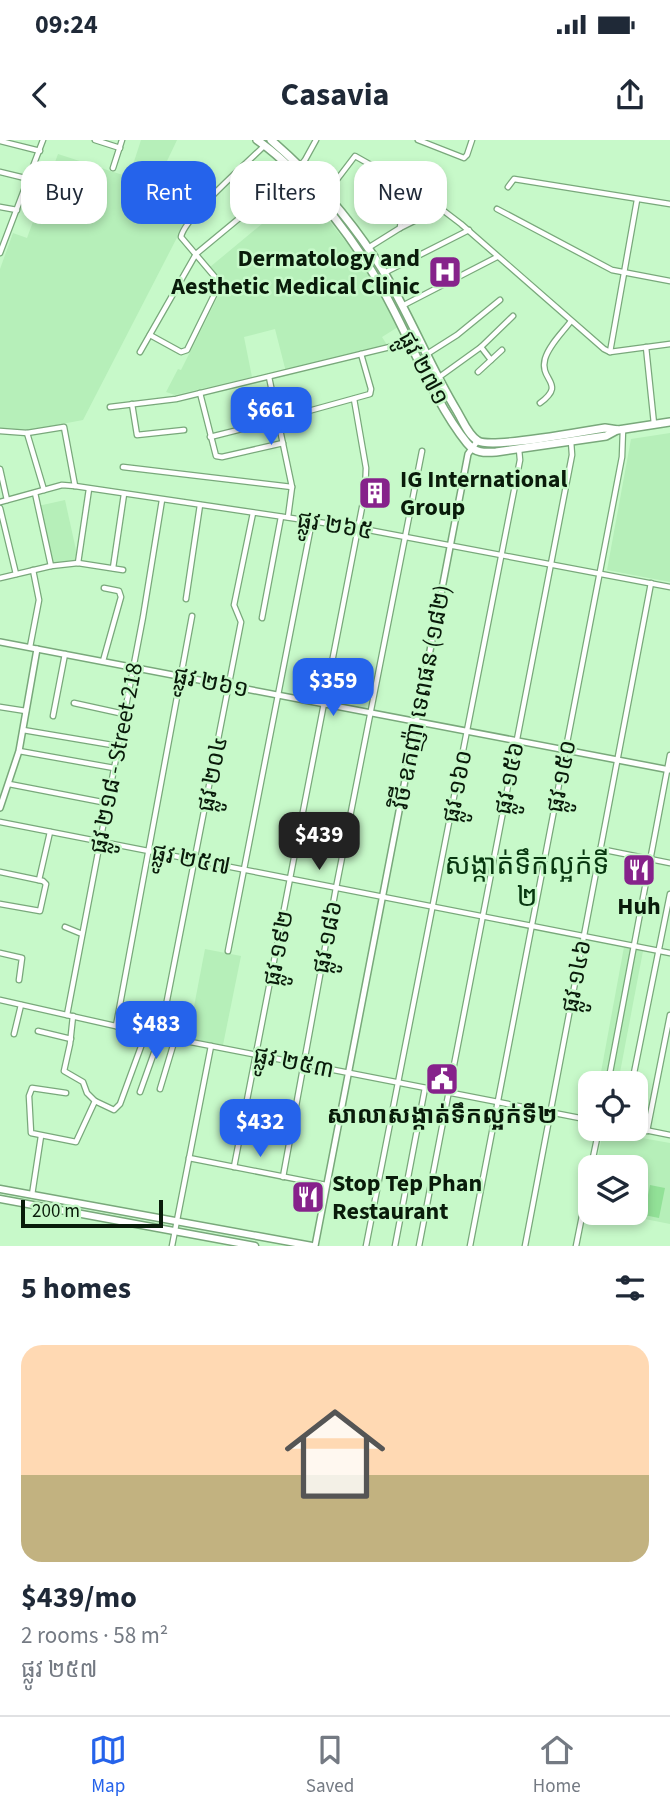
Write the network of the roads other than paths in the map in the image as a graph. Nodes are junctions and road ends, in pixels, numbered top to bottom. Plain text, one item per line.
1 (43, 140) edge
2 (95, 140) edge
3 (122, 140) edge
4 (257, 140) edge
5 (316, 140) edge
6 (418, 140) edge
7 (472, 140) edge
8 (0, 141) edge
9 (268, 143) edge
10 (120, 148) junction
11 (40, 151) junction
12 (36, 161) edge
13 (289, 161) edge
14 (303, 161) edge
15 (364, 161) edge
16 (113, 168) dead end
17 (0, 172) edge
18 (340, 176) edge
19 (21, 177) edge
20 (508, 187) dead end
21 (21, 200) edge
22 (637, 200) junction
23 (670, 204) edge
24 (0, 207) edge
25 (497, 209) dead end
26 (17, 210) junction
27 (340, 212) edge
28 (447, 213) edge
29 (232, 224) edge
30 (339, 224) edge
31 (400, 224) edge
32 (408, 224) edge
33 (400, 228) junction
34 (469, 230) junction
35 (3, 235) edge
36 (368, 247) junction
37 (0, 253) edge
38 (196, 254) junction
39 (497, 257) junction
40 (384, 273) junction
41 (623, 274) junction
42 (670, 281) edge
43 (500, 300) dead end
44 (402, 306) junction
45 (513, 316) dead end
46 (571, 321) junction
47 (150, 335) junction
48 (408, 339) junction
49 (670, 344) edge
50 (481, 348) junction
51 (646, 348) junction
52 (502, 350) dead end
53 (140, 352) dead end
54 (610, 352) junction
55 (361, 354) junction
56 (426, 355) junction
57 (491, 360) junction
58 (478, 372) dead end
59 (268, 377) junction
60 (435, 381) junction
61 (200, 393) junction
62 (354, 399) junction
63 (540, 403) dead end
64 (132, 404) junction
65 (110, 407) dead end
66 (305, 412) dead end
67 (278, 420) junction
68 (670, 422) edge
69 (653, 424) junction
70 (620, 429) junction
71 (184, 430) dead end
72 (0, 431) edge
73 (27, 433) junction
74 (570, 433) junction
75 (210, 436) junction
76 (478, 440) junction
77 (571, 442) junction
78 (283, 443) junction
79 (472, 448) junction
80 (519, 449) junction
81 (422, 451) dead end
82 (123, 467) dead end
83 (0, 469) edge
84 (75, 486) junction
85 (292, 488) junction
86 (89, 489) junction
87 (44, 490) junction
88 (34, 493) junction
89 (124, 494) junction
90 (162, 499) junction
91 (7, 500) junction
92 (0, 502) edge
93 (200, 505) junction
94 (0, 508) edge
95 (253, 513) junction
96 (284, 517) junction
97 (312, 521) junction
98 (358, 528) junction
99 (404, 536) junction
100 (450, 545) junction
101 (502, 555) junction
102 (78, 563) junction
103 (551, 564) junction
104 (51, 566) junction
105 (113, 568) junction
106 (33, 570) junction
107 (123, 570) dead end
108 (600, 573) junction
109 (16, 574) junction
110 (0, 579) edge
111 (651, 583) junction
112 (670, 587) edge
113 (104, 588) dead end
114 (186, 599) dead end
115 (192, 616) dead end
116 (262, 618) dead end
117 (0, 642) edge
118 (34, 648) junction
119 (65, 654) junction
120 (103, 661) junction
121 (133, 667) junction
122 (181, 676) junction
123 (229, 685) junction
124 (278, 694) junction
125 (324, 703) junction
126 (74, 704) dead end
127 (0, 707) edge
128 (26, 711) junction
129 (370, 712) junction
130 (124, 714) junction
131 (53, 716) dead end
132 (416, 720) junction
133 (23, 730) junction
134 (467, 730) junction
135 (517, 740) junction
136 (118, 746) junction
137 (566, 750) junction
138 (19, 751) junction
139 (670, 755) edge
140 (617, 760) junction
141 (114, 768) junction
142 (669, 770) edge
143 (9, 784) junction
144 (107, 803) junction
145 (0, 808) edge
146 (0, 822) edge
147 (50, 832) junction
148 (100, 842) junction
149 (600, 849) junction
150 (150, 851) junction
151 (650, 859) junction
152 (196, 860) junction
153 (670, 863) edge
154 (244, 870) junction
155 (0, 872) edge
156 (291, 879) junction
157 (39, 880) junction
158 (336, 888) junction
159 (670, 894) edge
160 (382, 897) junction
161 (0, 904) edge
162 (433, 907) junction
163 (482, 916) junction
164 (532, 926) junction
165 (65, 927) dead end
166 (82, 934) junction
167 (584, 936) junction
168 (634, 946) junction
169 (228, 951) dead end
170 (659, 951) junction
171 (0, 953) edge
172 (670, 953) edge
173 (19, 980) dead end
174 (0, 1000) edge
175 (21, 1004) junction
176 (670, 1015) edge
177 (70, 1016) junction
178 (116, 1026) junction
179 (38, 1031) dead end
180 (146, 1033) junction
181 (14, 1034) dead end
182 (160, 1036) junction
183 (71, 1039) junction
184 (176, 1039) junction
185 (211, 1046) junction
186 (257, 1055) junction
187 (304, 1064) junction
188 (610, 1071) edge
189 (634, 1071) edge
190 (348, 1073) junction
191 (398, 1083) junction
192 (425, 1088) junction
193 (160, 1089) dead end
194 (140, 1092) dead end
195 (449, 1092) junction
196 (66, 1093) dead end
197 (95, 1101) junction
198 (498, 1102) junction
199 (550, 1112) junction
200 (578, 1118) edge
201 (648, 1126) edge
202 (648, 1131) edge
203 (670, 1135) edge
204 (41, 1136) junction
205 (189, 1158) junction
206 (234, 1167) junction
207 (283, 1177) junction
208 (326, 1185) junction
209 (0, 1189) edge
210 (32, 1195) junction
211 (0, 1199) edge
212 (177, 1221) junction
213 (580, 1225) edge
214 (175, 1232) junction
215 (172, 1246) edge
216 (256, 1246) edge
217 (313, 1246) edge
218 (366, 1246) edge
219 (395, 1246) edge
220 (419, 1246) edge
221 (470, 1246) edge
222 (525, 1246) edge
223 (576, 1246) edge

1 - 11 street
2 - 10 street
3 - 10 street
4 - 9 main road, ផ្លូវ ២៧១
5 - 14 street
6 - 7 street
8 - 11 street
9 - 13 main road, ផ្លូវ ២៧១
9 - 38 street
10 - 16 street
11 - 12 street
15 - 18 street
17 - 19 street
20 - 22 street
21 - 26 street
22 - 23 street
22 - 41 street
24 - 26 street
25 - 41 street
26 - 35 street
27 - 36 main road, ផ្លូវ ២៧១
28 - 34 street
29 - 38 street
30 - 48 main road, ផ្លូវ ២៧១
31 - 33 street
32 - 33 street
33 - 36 street
34 - 39 street
34 - 40 street
35 - 37 street
36 - 40 main road, ផ្លូវ ២៧១
38 - 47 street
38 - 47 street
39 - 44 street
39 - 46 street
40 - 44 main road, ផ្លូវ ២៧១
41 - 42 street
41 - 54 street
43 - 56 street
44 - 56 main road, ផ្លូវ ២៧១
45 - 50 street
46 - 54 street
46 - 63 street
47 - 53 street
48 - 55 street
48 - 60 main road, ផ្លូវ ២៧១
49 - 51 street
50 - 57 street
50 - 60 street
51 - 54 street
51 - 69 street
52 - 57 street
55 - 59 street
55 - 62 street
56 - 60 main road, ផ្លូវ ២៧១
57 - 58 street
59 - 61 street
59 - 67 street
60 - 76 main road, ផ្លូវ ២៧១
60 - 79 main road, ផ្លូវ ២៧១
61 - 64 street
61 - 75 street
62 - 66 street
62 - 98 street, ផ្លូវ ១៩២
64 - 65 street
64 - 71 street
67 - 75 street
67 - 78 street
68 - 69 main road
69 - 70 main road
70 - 74 main road
70 - 77 main road
70 - 108 street, ផ្លូវ ១៥០
72 - 73 street
73 - 84 street
73 - 87 street
74 - 76 main road
74 - 77 street, ផ្លូវ ១៥៦
75 - 78 street
76 - 79 street, វិថី ឧកញ៉ា ទេពផន (១៨២)
77 - 80 main road
77 - 103 street, ផ្លូវ ១៥៦
78 - 85 street
79 - 80 main road
79 - 100 street, វិថី ឧកញ៉ា ទេពផន (១៨២)
80 - 101 street, ផ្លូវ ១៦០
81 - 99 street, ផ្លូវ ១៨៦
82 - 85 street
83 - 91 street
84 - 86 street, ផ្លូវ ២៦៥
84 - 87 street, ផ្លូវ ២៦៥
85 - 96 street
86 - 89 street, ផ្លូវ ២៦៥
86 - 102 street
87 - 88 street, ផ្លូវ ២៦៥
88 - 91 street, ផ្លូវ ២៦៥
88 - 104 street
89 - 90 street, ផ្លូវ ២៦៥
89 - 105 street
90 - 93 street, ផ្លូវ ២៦៥
90 - 121 street, ផ្លូវ ២១៨ - Street 218
91 - 92 street, ផ្លូវ ២៦៥
93 - 95 street, ផ្លូវ ២៦៥
93 - 114 street
94 - 109 street
95 - 96 street, ផ្លូវ ២៦៥
95 - 123 street, ផ្លូវ ២០៤
96 - 97 street, ផ្លូវ ២៦៥
96 - 116 street
97 - 98 street, ផ្លូវ ២៦៥
97 - 124 street
98 - 99 street, ផ្លូវ ២៦៥
98 - 125 street, ផ្លូវ ១៩២
99 - 100 street, ផ្លូវ ២៦៥
99 - 129 street, ផ្លូវ ១៨៦
100 - 101 street, ផ្លូវ ២៦៥
100 - 132 street, វិថី ឧកញ៉ា ទេពផន (១៨២)
101 - 103 street, ផ្លូវ ២៦៥
101 - 134 street, ផ្លូវ ១៦០
102 - 104 street
102 - 105 street
103 - 108 street, ផ្លូវ ២៦៥
103 - 135 street, ផ្លូវ ១៥៦
104 - 106 street
105 - 107 street
106 - 109 street
106 - 118 street
108 - 111 street, ផ្លូវ ២៦៥
108 - 137 street, ផ្លូវ ១៥០
109 - 110 street
111 - 112 street, ផ្លូវ ២៦៥
111 - 140 street, ផ្លូវ ១៤៦
113 - 120 street
115 - 122 street
117 - 118 street, ផ្លូវ ២៦១
118 - 119 street, ផ្លូវ ២៦១
118 - 128 street
119 - 120 street, ផ្លូវ ២៦១
119 - 131 street
120 - 121 street, ផ្លូវ ២៦១
121 - 122 street, ផ្លូវ ២៦១
121 - 130 street, ផ្លូវ ២១៨ - Street 218
122 - 123 street, ផ្លូវ ២៦១
122 - 150 street
123 - 124 street, ផ្លូវ ២៦១
123 - 152 street, ផ្លូវ ២០៤
124 - 125 street, ផ្លូវ ២៦១
124 - 154 street
125 - 129 street, ផ្លូវ ២៦១
125 - 156 street, ផ្លូវ ១៩២
126 - 130 street
127 - 128 street
128 - 133 street
129 - 132 street, ផ្លូវ ២៦១
129 - 158 street, ផ្លូវ ១៨៦
130 - 136 street, ផ្លូវ ២១៨ - Street 218
132 - 134 street, ផ្លូវ ២៦១
132 - 160 street, វិថី ឧកញ៉ា ទេពផន (១៨២)
133 - 136 street
133 - 138 street
134 - 135 street, ផ្លូវ ២៦១
134 - 162 street, ផ្លូវ ១៦០
135 - 137 street, ផ្លូវ ២៦១
135 - 163 street, ផ្លូវ ១៥៦
136 - 141 street, ផ្លូវ ២១៨ - Street 218
137 - 140 street, ផ្លូវ ២៦១
137 - 164 street, ផ្លូវ ១៥០
138 - 141 street
138 - 143 street
139 - 142 street
140 - 142 street, ផ្លូវ ២៦១
140 - 149 street, ផ្លូវ ១៤៦
141 - 144 street, ផ្លូវ ២១៨ - Street 218
142 - 151 street
143 - 144 street
143 - 145 street
144 - 148 street, ផ្លូវ ២១៨ - Street 218
146 - 147 street, ផ្លូវ ២៥៧
147 - 148 street, ផ្លូវ ២៥៧
147 - 157 street
148 - 150 street, ផ្លូវ ២៥៧
148 - 166 street, ផ្លូវ ២១៨ - Street 218
149 - 151 street
149 - 167 street, ផ្លូវ ១៤៦
150 - 152 street, ផ្លូវ ២៥៧
150 - 178 street
151 - 153 street
151 - 168 street
152 - 154 street, ផ្លូវ ២៥៧
152 - 182 street, ផ្លូវ ២០៤
154 - 156 street, ផ្លូវ ២៥៧
154 - 169 street
155 - 157 street
156 - 158 street, ផ្លូវ ២៥៧
156 - 186 street, ផ្លូវ ១៩២
157 - 161 street
158 - 160 street, ផ្លូវ ២៥៧
158 - 187 street, ផ្លូវ ១៨៦
159 - 170 street
160 - 162 street, ផ្លូវ ២៥៧
160 - 190 street, វិថី ឧកញ៉ា ទេពផន (១៨២)
162 - 163 street, ផ្លូវ ២៥៧
162 - 191 street, ផ្លូវ ១៦០
163 - 164 street, ផ្លូវ ២៥៧
163 - 195 street, ផ្លូវ ១៥៦
164 - 167 street, ផ្លូវ ២៥៧
164 - 198 street, ផ្លូវ ១៥០
165 - 166 street
166 - 177 street, ផ្លូវ ២១៨ - Street 218
167 - 168 street, ផ្លូវ ២៥៧
167 - 199 street, ផ្លូវ ១៤៦
168 - 170 street, ផ្លូវ ២៥៧
168 - 188 street
170 - 172 street, ផ្លូវ ២៥៧
170 - 189 street
171 - 173 street
174 - 175 street, ផ្លូវ ២៥៣
175 - 177 street, ផ្លូវ ២៥៣
175 - 181 street
176 - 201 street
177 - 178 street, ផ្លូវ ២៥៣
177 - 183 street, ផ្លូវ ២១៨ - Street 218
178 - 180 street, ផ្លូវ ២៥៣
179 - 183 street
180 - 182 street, ផ្លូវ ២៥៣
180 - 197 street
182 - 184 street, ផ្លូវ ២៥៣
182 - 194 street, ផ្លូវ ២០៤
183 - 197 street, ផ្លូវ ២១៨ - Street 218
184 - 185 street, ផ្លូវ ២៥៣
184 - 193 street
185 - 186 street, ផ្លូវ ២៥៣
185 - 205 street
186 - 187 street, ផ្លូវ ២៥៣
186 - 206 street, ផ្លូវ ១៩២
187 - 190 street, ផ្លូវ ២៥៣
187 - 207 street, ផ្លូវ ១៨៦
190 - 191 street, ផ្លូវ ២៥៣
190 - 208 street, វិថី ឧកញ៉ា ទេពផន (១៨២)
191 - 192 street, ផ្លូវ ២៥៣
191 - 218 street, ផ្លូវ ១៦០
192 - 195 street, ផ្លូវ ២៥៣
192 - 219 street
195 - 198 street, ផ្លូវ ២៥៣
195 - 220 street, ផ្លូវ ១៥៦
196 - 204 street
197 - 204 street
198 - 199 street, ផ្លូវ ២៥៣
198 - 221 street, ផ្លូវ ១៥០
199 - 200 street, ផ្លូវ ២៥៣
199 - 222 street, ផ្លូវ ១៤៦
202 - 203 street
204 - 210 street
205 - 206 street
205 - 212 street
206 - 207 street
207 - 208 street
208 - 217 street, វិថី ឧកញ៉ា ទេពផន (១៨២)
209 - 210 main road
210 - 212 main road
211 - 214 main road
212 - 214 street
212 - 217 main road
213 - 223 street
214 - 215 street
214 - 216 main road

